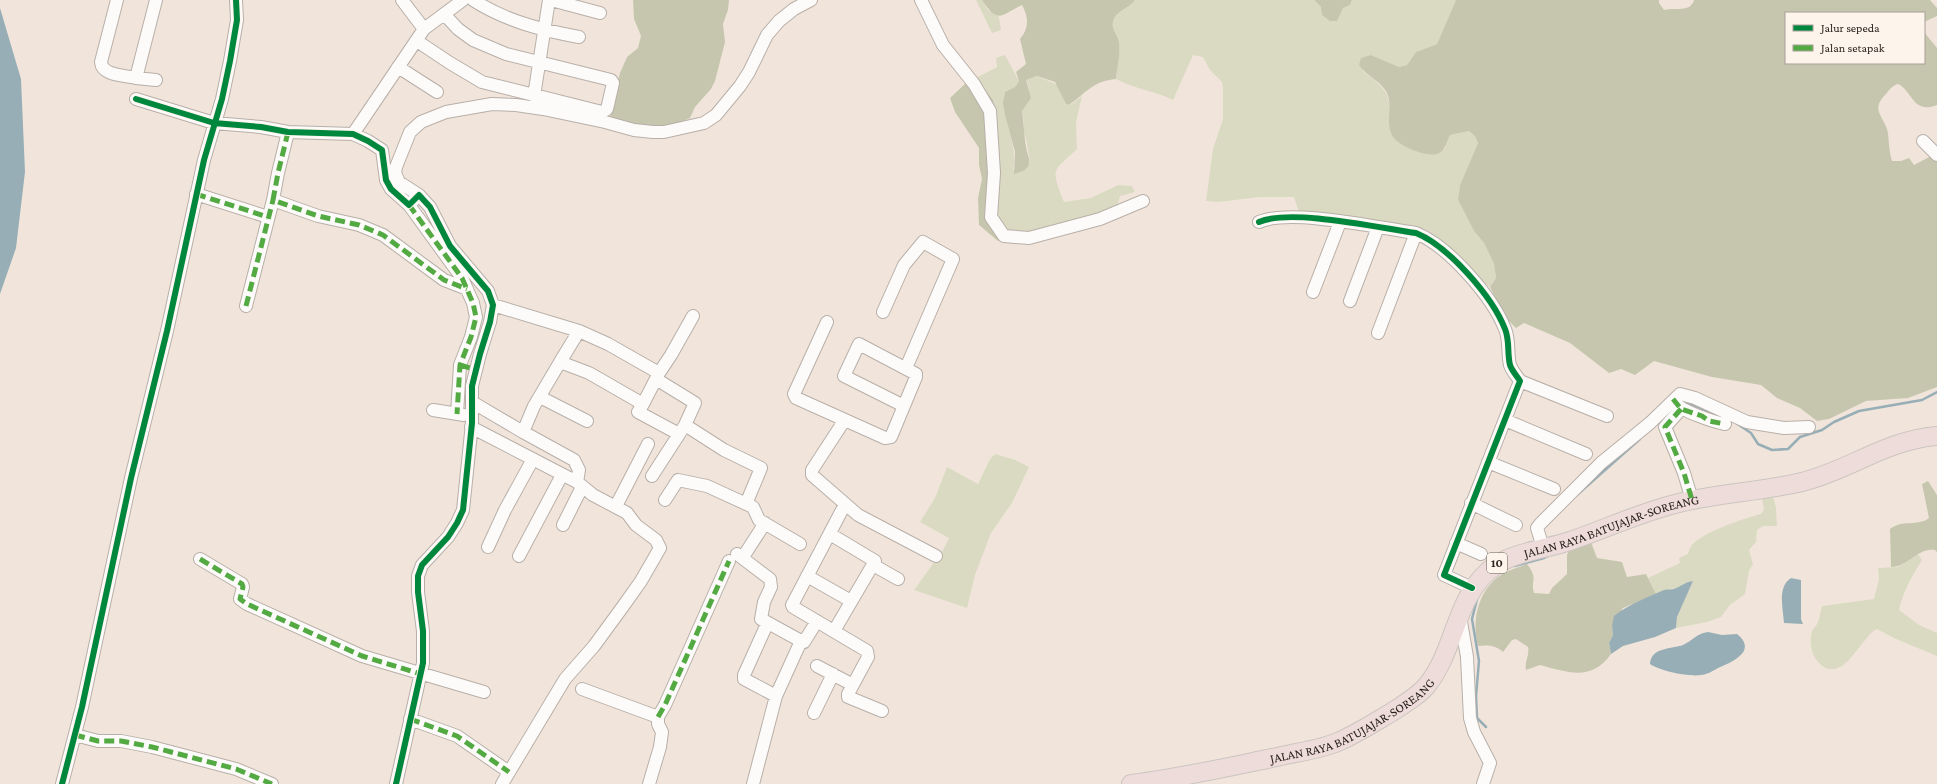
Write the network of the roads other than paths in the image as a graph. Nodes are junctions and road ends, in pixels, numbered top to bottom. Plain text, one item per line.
1 (117, 0) edge
2 (156, 0) edge
3 (236, 0) edge
4 (402, 0) edge
5 (463, 0) edge
6 (473, 0) edge
7 (550, 0) edge
8 (811, 0) edge
9 (921, 0) edge
10 (444, 14) junction
11 (600, 14) dead end
12 (424, 28) junction
13 (544, 30) junction
14 (579, 37) dead end
15 (417, 41) junction
16 (539, 61) junction
17 (398, 67) junction
18 (136, 78) junction
19 (156, 80) dead end
20 (438, 92) dead end
21 (534, 96) junction
22 (136, 99) dead end
23 (214, 123) junction
24 (288, 132) junction
25 (353, 134) junction
26 (1923, 141) dead end
27 (1937, 155) edge
28 (196, 194) junction
29 (419, 195) junction
30 (273, 200) junction
31 (1144, 201) dead end
32 (409, 206) junction
33 (268, 217) junction
34 (1260, 222) dead end
35 (1340, 222) junction
36 (1378, 227) junction
37 (1416, 233) junction
38 (467, 290) junction
39 (1313, 292) dead end
40 (1350, 301) dead end
41 (493, 305) junction
42 (246, 306) dead end
43 (883, 312) dead end
44 (693, 316) dead end
45 (827, 322) dead end
46 (579, 331) junction
47 (1378, 333) dead end
48 (560, 362) junction
49 (460, 365) junction
50 (906, 368) junction
51 (476, 370) junction
52 (658, 376) junction
53 (1520, 381) junction
54 (540, 397) junction
55 (1679, 401) junction
56 (472, 402) junction
57 (643, 404) junction
58 (904, 406) junction
59 (433, 410) dead end
60 (457, 414) junction
61 (1607, 416) dead end
62 (1505, 420) junction
63 (472, 421) junction
64 (587, 421) dead end
65 (844, 421) junction
66 (1725, 424) dead end
67 (1810, 427) dead end
68 (682, 429) junction
69 (523, 432) junction
70 (1937, 436) edge
71 (648, 444) dead end
72 (1586, 454) dead end
73 (533, 459) junction
74 (1488, 462) junction
75 (562, 475) junction
76 (652, 476) dead end
77 (579, 484) junction
78 (1554, 489) dead end
79 (665, 500) dead end
80 (1692, 500) junction
81 (746, 504) junction
82 (1471, 504) junction
83 (846, 505) junction
84 (616, 506) junction
85 (765, 523) junction
86 (563, 525) dead end
87 (1516, 525) dead end
88 (830, 534) junction
89 (1456, 543) junction
90 (800, 544) dead end
91 (488, 547) dead end
92 (1541, 549) junction
93 (1481, 554) dead end
94 (519, 556) dead end
95 (936, 556) dead end
96 (736, 557) junction
97 (200, 559) dead end
98 (873, 565) junction
99 (807, 576) junction
100 (898, 579) dead end
101 (1472, 588) junction
102 (851, 601) junction
103 (1460, 614) junction
104 (817, 621) junction
105 (767, 624) junction
106 (834, 631) junction
107 (800, 641) junction
108 (817, 666) dead end
109 (421, 674) junction
110 (833, 674) junction
111 (853, 685) junction
112 (582, 689) dead end
113 (484, 692) dead end
114 (776, 696) junction
115 (882, 711) dead end
116 (814, 713) dead end
117 (658, 717) junction
118 (410, 719) junction
119 (75, 735) junction
120 (509, 772) junction
121 (62, 784) edge
122 (272, 784) edge
123 (396, 784) edge
124 (502, 784) edge
125 (649, 784) edge
126 (752, 784) edge
127 (1131, 784) edge
128 (1483, 784) edge

1 - 18 street
2 - 18 street
3 - 23 street
4 - 12 street
5 - 10 street
6 - 13 street
7 - 11 street
7 - 13 street
8 - 29 street
9 - 31 street
10 - 12 street
10 - 16 street
12 - 15 street
13 - 14 street
13 - 16 street
15 - 17 street
15 - 21 street
16 - 21 street
16 - 21 street
17 - 20 street
17 - 25 street
18 - 19 street
22 - 23 street
23 - 24 street
23 - 28 street
24 - 25 street
24 - 30 street
25 - 32 street
26 - 27 street
28 - 33 street
28 - 119 street
29 - 32 street
29 - 41 street
30 - 33 street
30 - 38 street
32 - 38 street
33 - 42 street
34 - 35 street
35 - 36 street
35 - 39 street
36 - 37 street
36 - 40 street
37 - 47 street
37 - 53 street
38 - 49 street
41 - 46 street
41 - 51 street
43 - 50 street
44 - 52 street
45 - 65 street
46 - 48 street
46 - 52 street
48 - 54 street
48 - 57 street
49 - 51 street
49 - 60 street
50 - 58 street
50 - 58 street
51 - 56 street
52 - 57 street
52 - 68 street
53 - 61 street
53 - 62 street
54 - 64 street
54 - 69 street
55 - 66 street
55 - 67 street
55 - 80 street
55 - 92 street
56 - 63 street
56 - 69 street
57 - 68 street
58 - 65 street
59 - 60 street
60 - 63 street
62 - 72 street
62 - 74 street
63 - 73 street
63 - 109 street
65 - 83 street
68 - 76 street
68 - 81 street
69 - 77 street
70 - 80 highway, JALAN RAYA BATUJAJAR-SOREANG / 10
71 - 84 street
73 - 75 street
73 - 91 street
74 - 78 street
74 - 82 street
75 - 77 street
75 - 94 street
77 - 84 street
77 - 86 street
79 - 81 street
80 - 92 highway, JALAN RAYA BATUJAJAR-SOREANG / 10
81 - 85 street
82 - 87 street
82 - 89 street
83 - 88 street
83 - 95 street
84 - 120 street
85 - 90 street
85 - 96 street
88 - 98 street
88 - 99 street
89 - 93 street
89 - 101 street
92 - 101 highway, JALAN RAYA BATUJAJAR-SOREANG / 10
96 - 105 street
96 - 117 street
97 - 109 street
98 - 100 street
98 - 102 street
99 - 102 street
99 - 104 street
101 - 103 highway, JALAN RAYA BATUJAJAR-SOREANG / 10
102 - 106 street
103 - 127 highway, JALAN RAYA BATUJAJAR-SOREANG / 10
103 - 128 street
104 - 106 street
104 - 107 street
105 - 107 street
105 - 114 street
106 - 111 street
107 - 114 street
108 - 110 street
109 - 113 street
109 - 118 street
110 - 111 street
110 - 116 street
111 - 115 street
112 - 117 street
114 - 126 street
117 - 125 street
118 - 120 street
118 - 123 street
119 - 121 street
119 - 122 street
120 - 124 street

